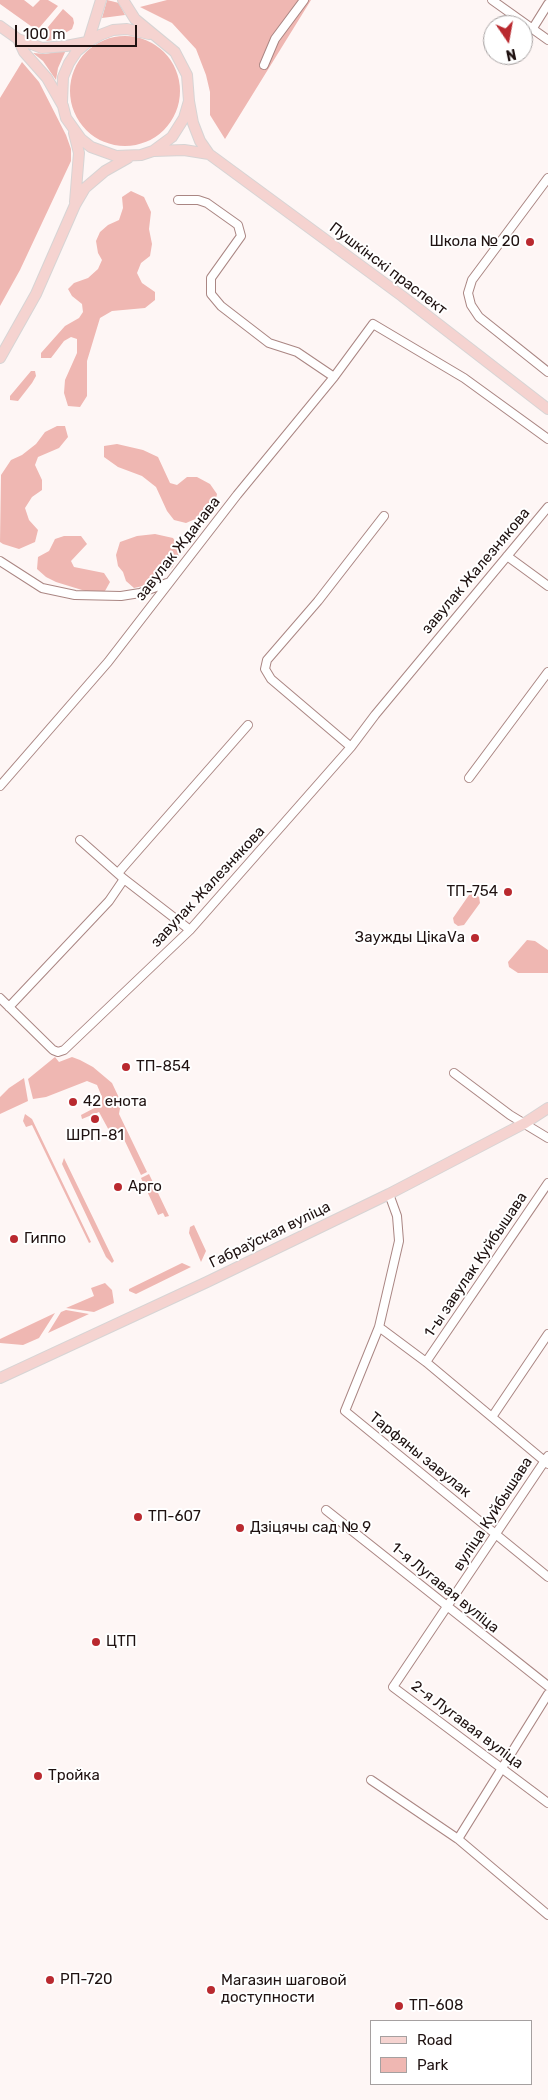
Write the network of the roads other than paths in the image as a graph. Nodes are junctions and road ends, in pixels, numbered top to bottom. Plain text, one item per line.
1 (101, 0) edge
2 (122, 0) edge
3 (304, 0) edge
4 (492, 0) edge
5 (548, 4) edge
6 (514, 15) edge
7 (0, 26) edge
8 (533, 28) joint
9 (154, 36) junction
10 (18, 40) junction
11 (548, 40) edge
12 (88, 42) junction
13 (264, 65) dead end
14 (189, 101) junction
15 (62, 106) junction
16 (73, 130) junction
17 (154, 151) junction
18 (209, 154) junction
19 (128, 157) junction
20 (548, 178) edge
21 (178, 200) dead end
22 (75, 205) junction
23 (0, 358) edge
24 (548, 372) edge
25 (334, 377) junction
26 (548, 409) edge
27 (548, 439) edge
28 (548, 507) edge
29 (384, 516) dead end
30 (507, 556) junction
31 (0, 561) edge
32 (168, 583) junction
33 (548, 586) edge
34 (548, 672) edge
35 (248, 725) dead end
36 (351, 747) junction
37 (468, 778) dead end
38 (0, 786) edge
39 (80, 840) dead end
40 (121, 876) junction
41 (190, 930) junction
42 (0, 998) edge
43 (9, 1007) junction
44 (454, 1073) dead end
45 (548, 1108) edge
46 (524, 1123) junction
47 (548, 1138) edge
48 (548, 1183) edge
49 (389, 1194) junction
50 (379, 1327) junction
51 (548, 1334) edge
52 (426, 1362) junction
53 (0, 1378) edge
54 (492, 1417) junction
55 (547, 1461) edge
56 (326, 1510) dead end
57 (496, 1534) junction
58 (548, 1577) edge
59 (448, 1608) junction
60 (548, 1686) edge
61 (393, 1687) joint
62 (548, 1694) edge
63 (503, 1768) junction
64 (371, 1780) dead end
65 (548, 1803) edge
66 (458, 1839) junction
67 (548, 1915) edge

1 - 12 main road
2 - 9 main road
3 - 13 street
4 - 6 street
5 - 8 street
7 - 10 main road
8 - 11 street
9 - 12 main road
9 - 14 main road
10 - 12 main road
10 - 15 main road
12 - 15 main road
14 - 17 main road
14 - 18 main road
15 - 16 main road
16 - 19 main road
16 - 22 main road
17 - 18 main road
17 - 19 main road
18 - 26 main road, Пушкінскі праспект
19 - 22 main road
20 - 24 street
21 - 25 street
22 - 23 main road
25 - 27 street, завулак Жданава
25 - 32 street, завулак Жданава
28 - 30 street, завулак Жалезнякова
29 - 36 street
30 - 33 street
30 - 36 street, завулак Жалезнякова
31 - 32 street
32 - 38 street, завулак Жданава
34 - 37 street
35 - 40 street
36 - 41 street, завулак Жалезнякова
39 - 40 street
40 - 41 street
40 - 43 street
41 - 43 street, завулак Жалезнякова
42 - 43 street
44 - 46 street
45 - 46 main road, Габраўская вуліца
46 - 47 street
46 - 49 main road, Габраўская вуліца
48 - 52 street, 1-ы завулак Куйбышава
49 - 50 street
49 - 53 main road, Габраўская вуліца
50 - 52 street
50 - 57 street, Тарфяны завулак
51 - 54 street
52 - 54 street
54 - 55 street
55 - 57 street, вуліца Куйбышава
56 - 59 street, 1-я Лугавая вуліца
57 - 58 street, Тарфяны завулак
57 - 59 street, вуліца Куйбышава
59 - 60 street, 1-я Лугавая вуліца
59 - 61 street, вуліца Куйбышава
61 - 63 street, 2-я Лугавая вуліца
62 - 63 street
63 - 65 street, 2-я Лугавая вуліца
63 - 66 street
64 - 66 street
66 - 67 street

